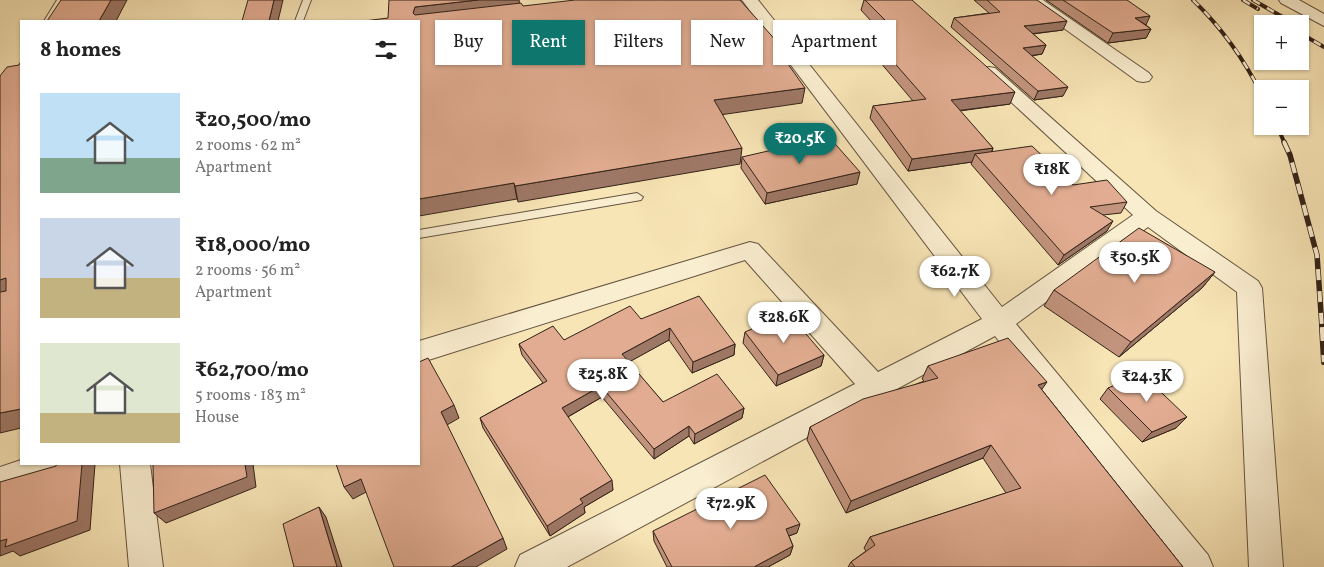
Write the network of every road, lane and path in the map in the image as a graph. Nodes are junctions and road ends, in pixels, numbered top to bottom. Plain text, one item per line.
1 (60, 0) edge
2 (308, 0) edge
3 (750, 0) edge
4 (1034, 0) edge
5 (1287, 0) edge
6 (49, 20) edge
7 (299, 20) edge
8 (1324, 21) edge
9 (974, 59) edge
10 (1142, 77) dead end
11 (637, 197) dead end
12 (1148, 216) junction
13 (420, 234) edge
14 (999, 322) junction
15 (420, 352) edge
16 (875, 387) junction
17 (54, 465) edge
18 (135, 465) edge
19 (0, 481) edge
20 (146, 567) edge
21 (532, 567) edge
22 (1196, 567) edge
23 (1266, 567) edge

1 - 6 lane
2 - 7 lane
3 - 14 street
4 - 10 street
5 - 8 street
9 - 12 street
11 - 13 lane
12 - 14 street
12 - 23 street
14 - 16 street
14 - 22 street
15 - 16 street
16 - 21 street
17 - 19 street
18 - 20 street

